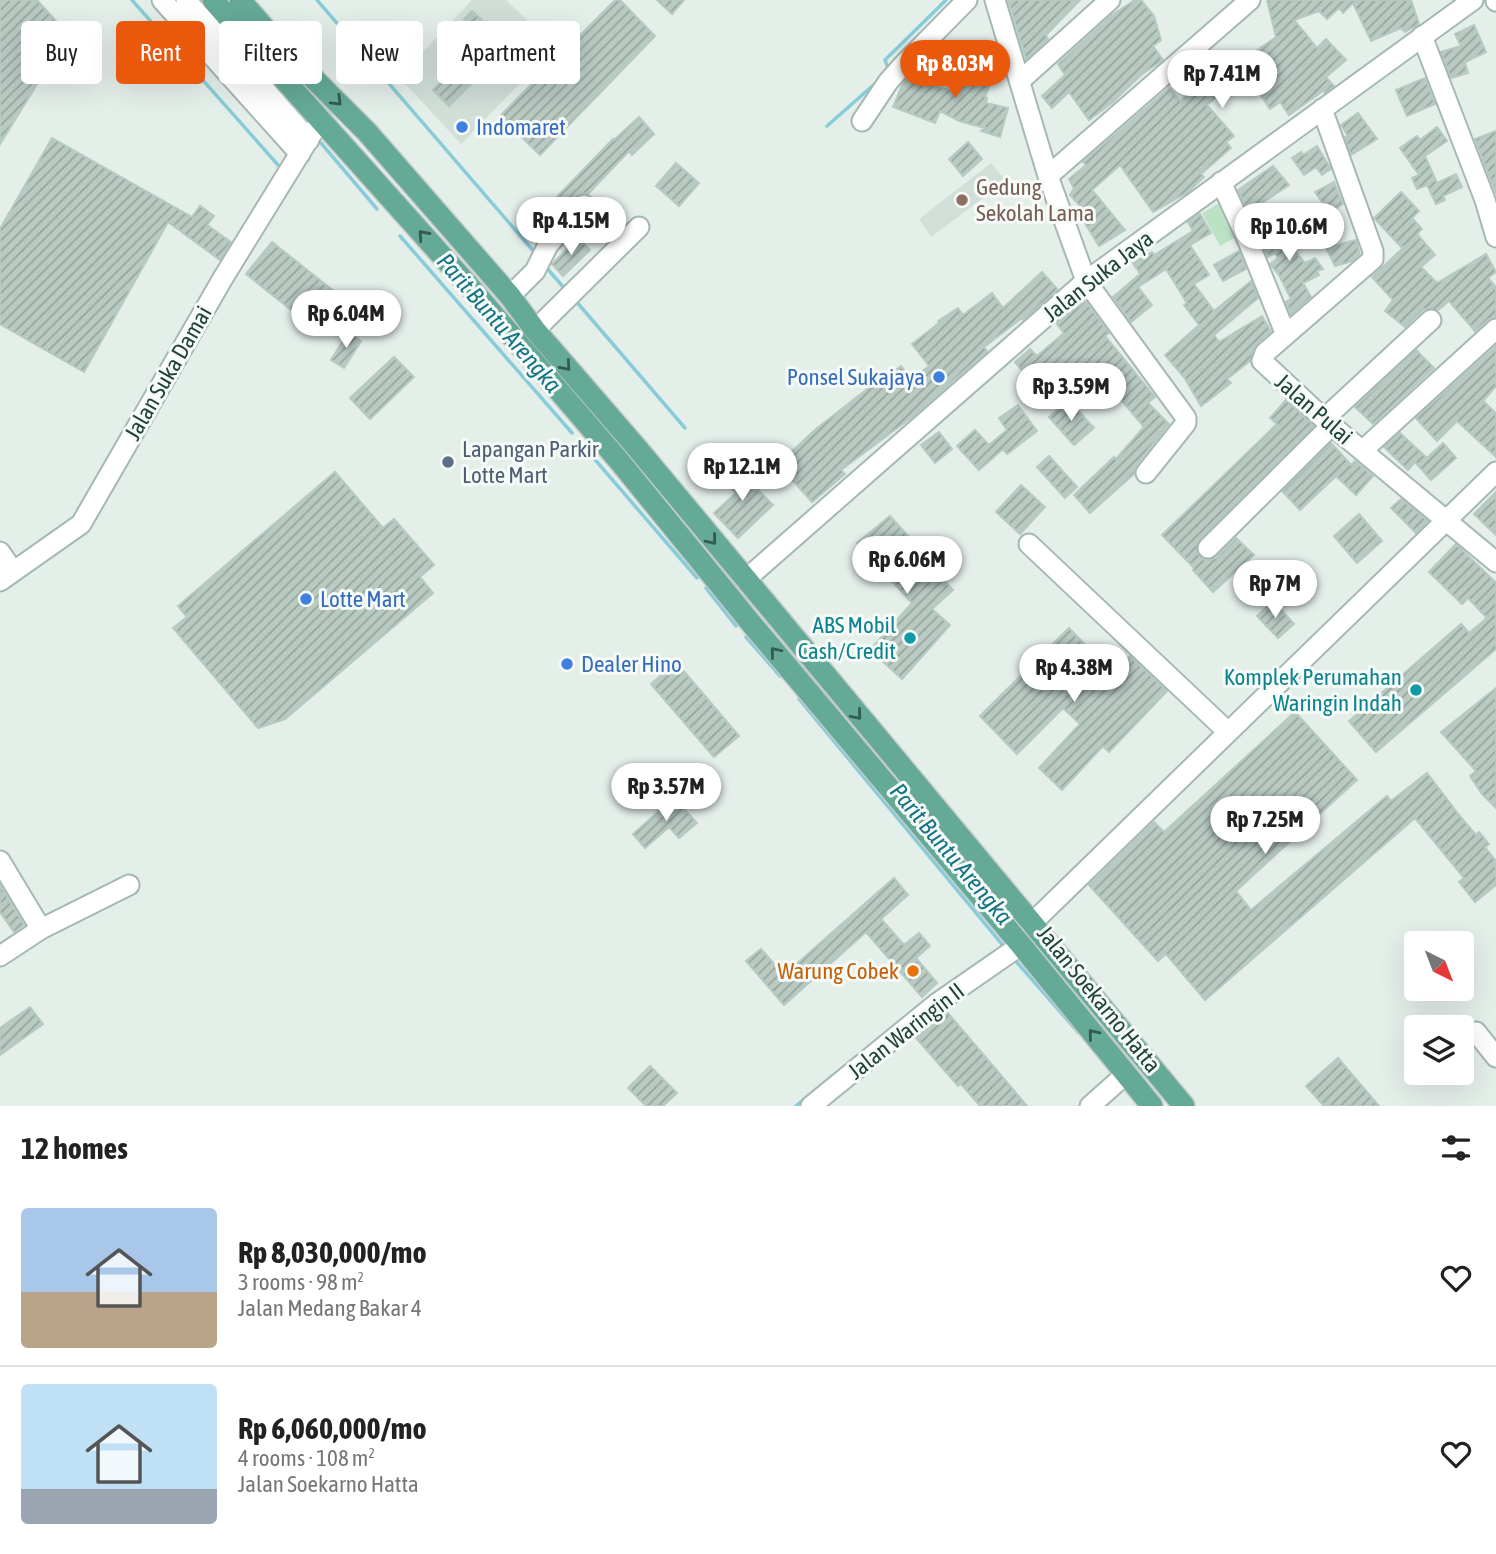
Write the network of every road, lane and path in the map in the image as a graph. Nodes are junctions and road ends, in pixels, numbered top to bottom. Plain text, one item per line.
1 (162, 0) edge
2 (187, 0) edge
3 (213, 0) edge
4 (240, 0) edge
5 (967, 0) edge
6 (995, 0) edge
7 (1110, 0) edge
8 (1250, 0) edge
9 (1472, 0) edge
10 (255, 8) edge
11 (232, 21) edge
12 (219, 27) edge
13 (1422, 36) junction
14 (1021, 80) junction
15 (289, 84) edge
16 (1322, 109) junction
17 (321, 119) junction
18 (862, 121) dead end
19 (304, 147) junction
20 (1048, 176) junction
21 (1221, 182) junction
22 (584, 205) dead end
23 (639, 226) dead end
24 (1496, 237) edge
25 (1086, 281) junction
26 (510, 296) junction
27 (1431, 320) dead end
28 (1496, 329) edge
29 (536, 330) junction
30 (1286, 335) junction
31 (1328, 422) junction
32 (1363, 450) junction
33 (629, 455) junction
34 (1496, 472) edge
35 (1146, 473) dead end
36 (1445, 521) junction
37 (1029, 544) dead end
38 (1208, 548) dead end
39 (0, 552) edge
40 (1496, 562) edge
41 (7, 576) edge
42 (745, 580) junction
43 (1228, 732) junction
44 (0, 861) edge
45 (129, 885) dead end
46 (1031, 923) junction
47 (41, 929) junction
48 (1014, 950) junction
49 (0, 956) edge
50 (1476, 1032) dead end
51 (1496, 1057) edge
52 (1126, 1074) junction
53 (811, 1106) edge
54 (1090, 1106) edge
55 (1152, 1106) edge
56 (1184, 1106) edge

1 - 19 street
2 - 12 street
2 - 19 street
3 - 11 main road, Jalan Soekarno Hatta
4 - 10 main road, Jalan Soekarno Hatta
5 - 18 street
6 - 14 street
7 - 14 street
8 - 20 street
9 - 13 street, Jalan Suka Jaya
10 -> 26 main road, Jalan Soekarno Hatta
13 - 16 street, Jalan Suka Jaya
13 - 24 street
14 - 20 street
15 - 17 main road, Jalan Soekarno Hatta
16 - 21 street, Jalan Suka Jaya
16 - 30 street, Jalan Pulai
17 - 19 street, Jalan Suka Damai
33 -> 17 main road, Jalan Soekarno Hatta
19 - 41 street, Jalan Suka Damai
20 - 25 street
21 - 25 street, Jalan Suka Jaya
21 - 30 street
22 - 26 street
23 - 29 street
25 - 35 street
25 - 42 street, Jalan Suka Jaya
26 - 29 main road, Jalan Soekarno Hatta
27 - 31 street
28 - 32 street
29 -> 33 main road, Jalan Soekarno Hatta
30 - 31 street, Jalan Pulai
31 - 32 street, Jalan Pulai
31 - 38 street
32 - 36 street, Jalan Pulai
33 -> 42 main road, Jalan Soekarno Hatta
48 -> 33 main road, Jalan Soekarno Hatta
34 - 36 street
36 - 40 street, Jalan Pulai
36 - 43 street
37 - 43 street
39 - 41 street
42 -> 46 main road, Jalan Soekarno Hatta
43 - 46 street
44 - 47 street
45 - 47 street
46 - 56 main road, Jalan Soekarno Hatta
47 - 49 street
52 -> 48 main road, Jalan Soekarno Hatta
48 - 53 street, Jalan Waringin II
50 - 51 street
52 - 54 street
52 - 55 main road, Jalan Soekarno Hatta

